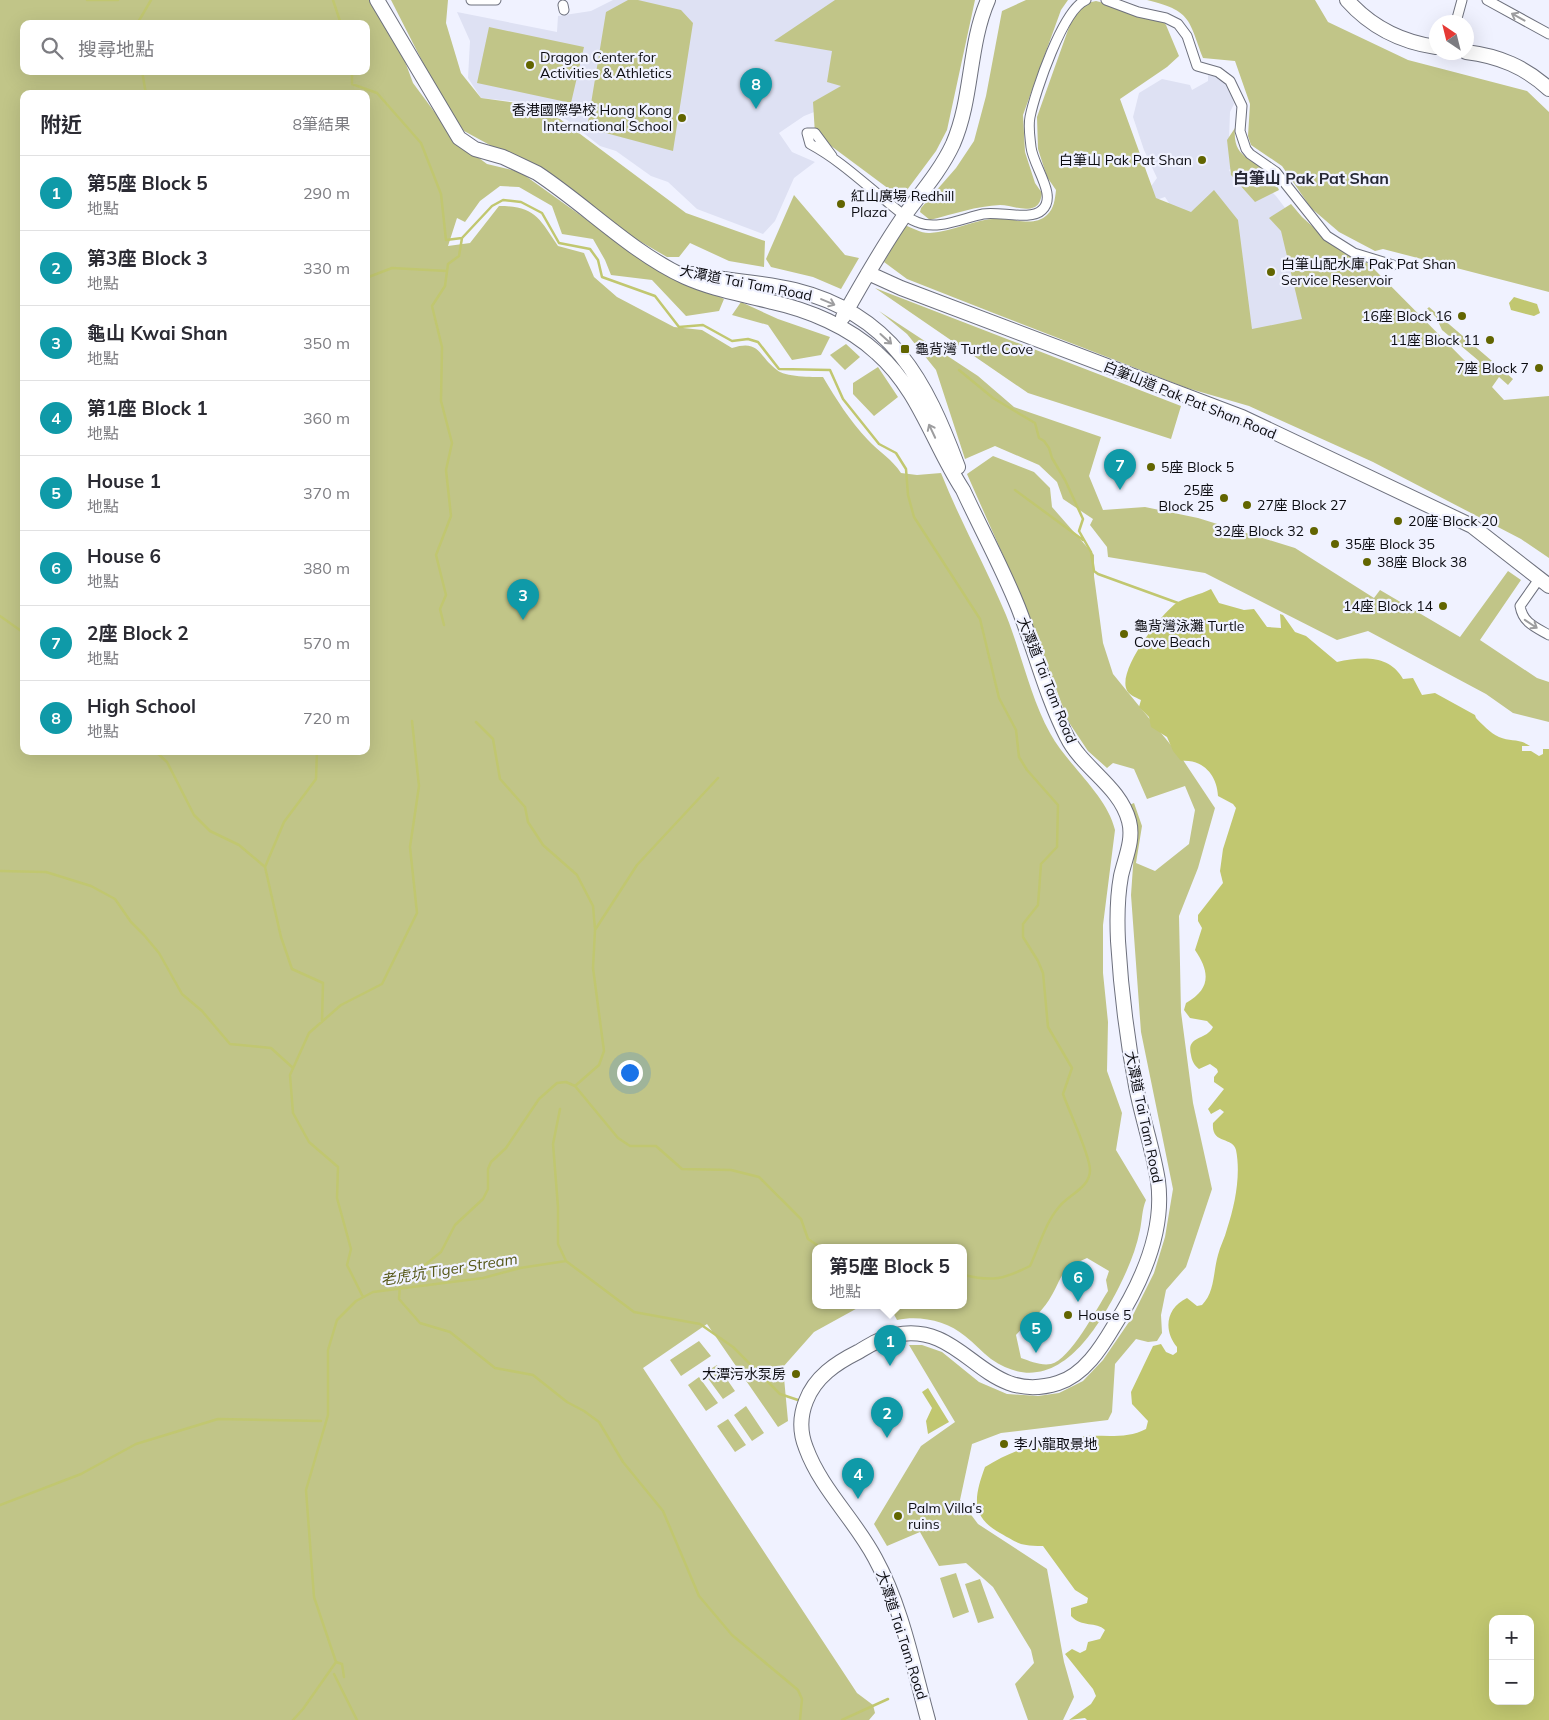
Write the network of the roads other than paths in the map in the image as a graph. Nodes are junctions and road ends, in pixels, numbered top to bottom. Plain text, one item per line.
1 (377, 0) edge
2 (471, 0) edge
3 (496, 0) edge
4 (988, 0) edge
5 (1086, 0) edge
6 (1106, 0) edge
7 (1347, 0) edge
8 (1462, 0) edge
9 (1487, 0) edge
10 (1458, 15) edge
11 (1549, 34) edge
12 (1429, 46) edge
13 (1474, 54) edge
14 (1549, 90) edge
15 (832, 156) dead end
16 (908, 212) junction
17 (662, 264) junction
18 (1393, 266) dead end
19 (868, 273) junction
20 (846, 310) junction
21 (838, 327) junction
22 (963, 490) junction
23 (1544, 582) edge
24 (1549, 635) edge
25 (928, 1720) edge

1 - 17 main road, 大潭道 Tai Tam Road
2 - 3 street
4 - 16 main road
5 - 16 street
6 - 18 street
7 - 12 main road
8 - 10 street
11 -> 9 street
13 - 14 main road
15 - 16 street
16 - 19 main road
17 -> 20 main road, 大潭道 Tai Tam Road
17 - 21 main road, 大潭道 Tai Tam Road
19 - 20 main road
19 - 23 main road, 白筆山道 Pak Pat Shan Road
20 - 21 main road
20 -> 22 main road, 大潭道 Tai Tam Road
22 -> 21 main road, 大潭道 Tai Tam Road
22 - 25 main road, 大潭道 Tai Tam Road
23 -> 24 street

